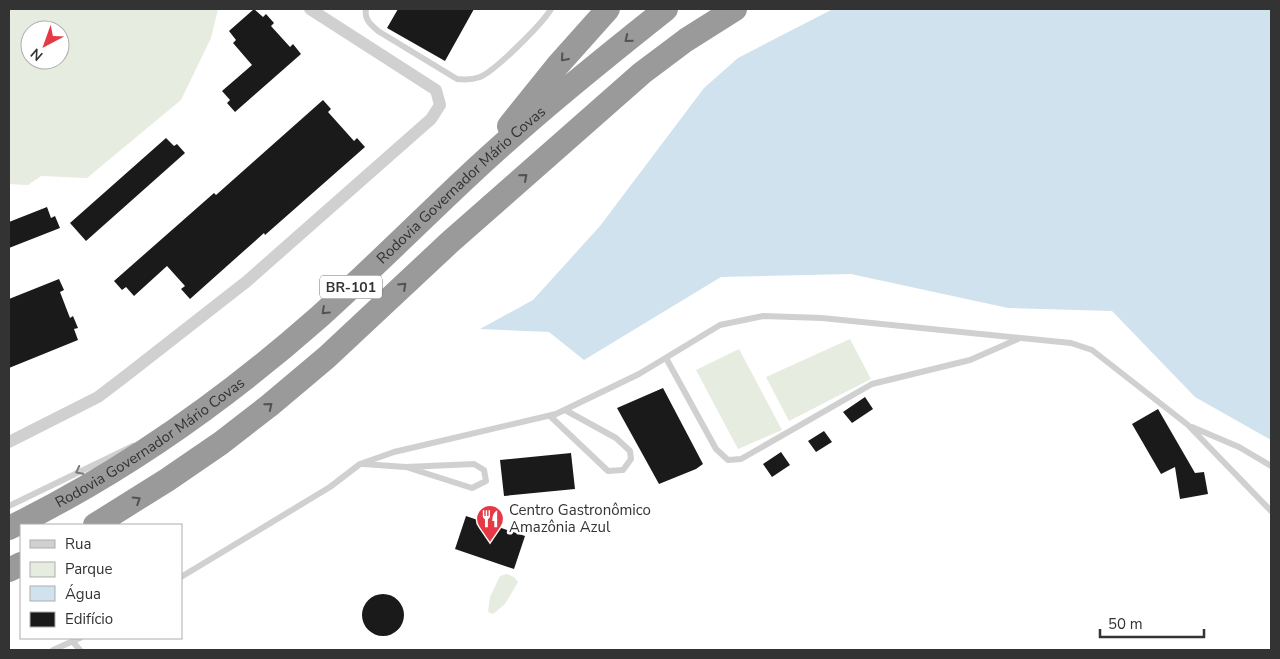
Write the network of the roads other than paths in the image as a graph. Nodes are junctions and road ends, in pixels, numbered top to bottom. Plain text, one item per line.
1 (310, 9) edge
2 (366, 9) edge
3 (551, 9) edge
4 (608, 9) edge
5 (666, 9) edge
6 (735, 9) edge
7 (467, 177) junction
8 (1019, 338) junction
9 (666, 358) junction
10 (565, 410) junction
11 (550, 416) junction
12 (187, 422) junction
13 (1188, 425) junction
14 (152, 437) dead end
15 (144, 441) dead end
16 (9, 442) edge
17 (360, 464) junction
18 (1271, 466) edge
19 (406, 467) junction
20 (9, 506) edge
21 (1271, 512) edge
22 (97, 524) edge
23 (9, 528) edge
24 (182, 576) edge
25 (78, 639) edge
26 (73, 642) junction
27 (53, 650) edge
28 (80, 650) edge

1 - 16 street
2 - 3 lane
4 -> 7 highway
5 -> 7 highway, Rodovia Governador Mário Covas / BR-101
22 -> 6 highway, BR-101
7 -> 12 highway, Rodovia Governador Mário Covas / BR-101
8 - 9 lane
8 - 9 lane
8 - 13 lane
9 - 10 lane
10 - 11 lane
10 - 11 lane
11 - 17 lane
12 - 14 lane
12 - 23 highway, Rodovia Governador Mário Covas / BR-101
13 - 18 lane
13 - 21 lane
15 -> 20 lane
17 - 19 lane
17 - 24 lane
19 - 19 lane
25 - 26 lane
26 - 27 lane
26 - 28 lane

